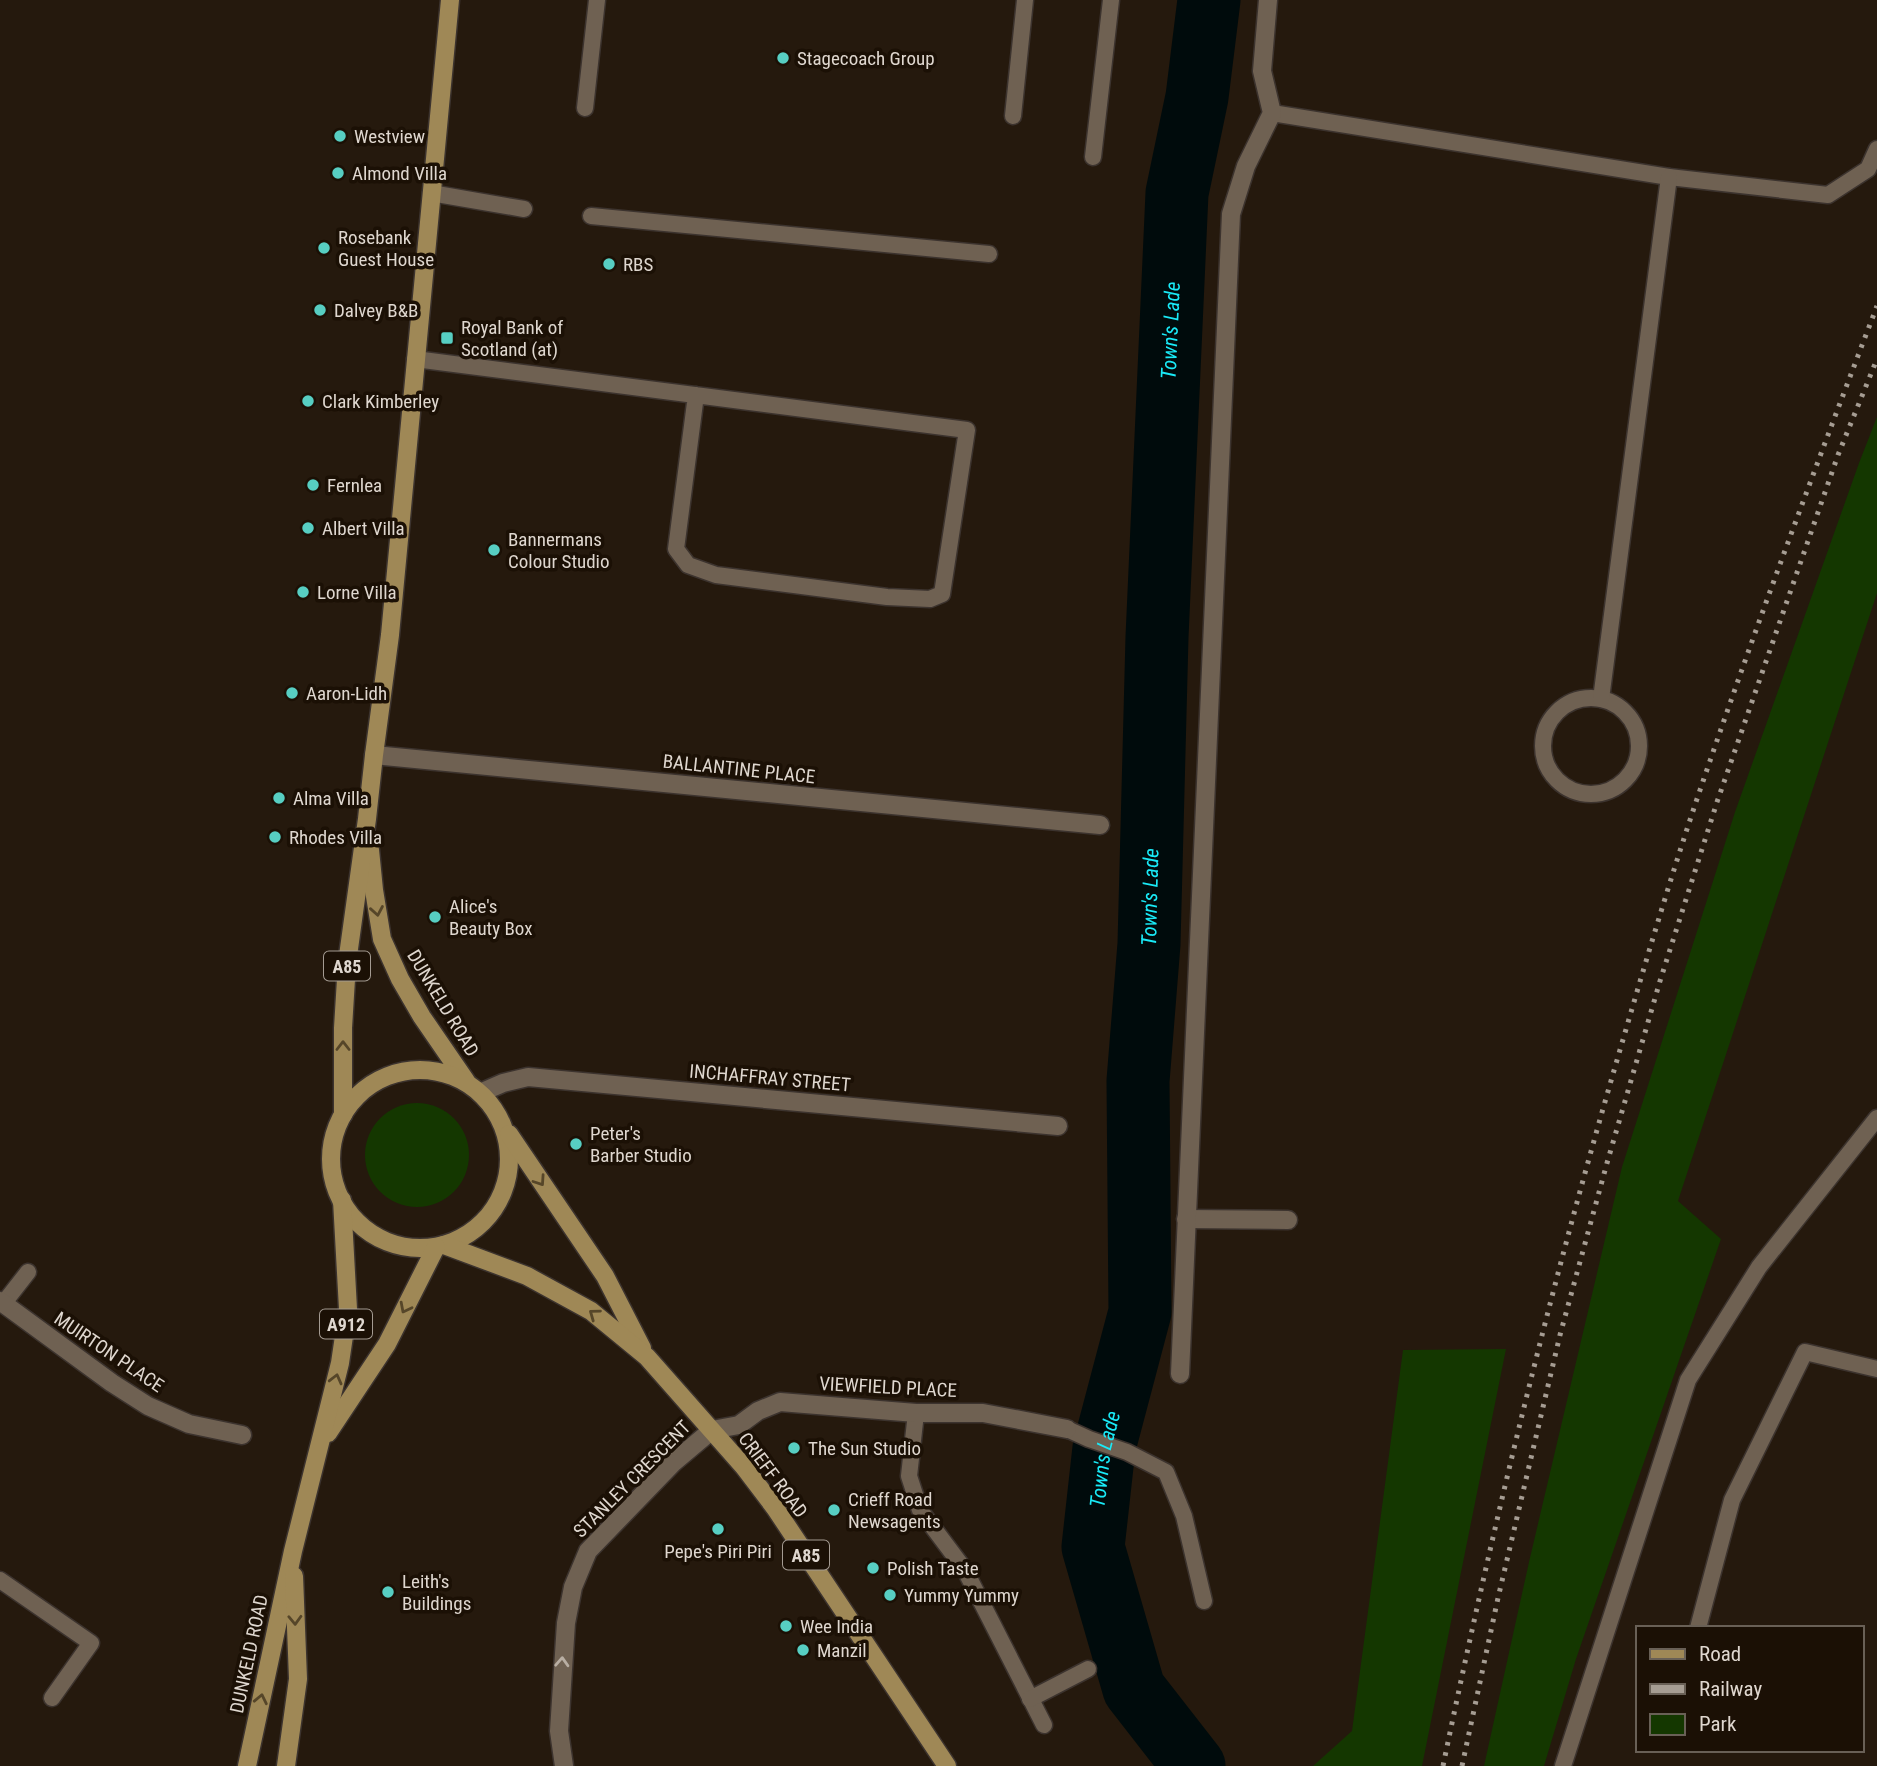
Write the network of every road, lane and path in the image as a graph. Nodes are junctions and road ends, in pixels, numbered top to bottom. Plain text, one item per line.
1 (450, 0) edge
2 (597, 0) edge
3 (1025, 0) edge
4 (1111, 0) edge
5 (1268, 0) edge
6 (585, 108) dead end
7 (1272, 113) junction
8 (1013, 116) dead end
9 (1877, 149) edge
10 (1093, 157) dead end
11 (1670, 177) junction
12 (431, 192) junction
13 (524, 209) dead end
14 (591, 216) dead end
15 (989, 254) dead end
16 (415, 359) junction
17 (696, 395) junction
18 (1601, 699) junction
19 (374, 755) junction
20 (368, 819) junction
21 (1100, 825) dead end
22 (474, 1088) junction
23 (343, 1115) junction
24 (1877, 1118) edge
25 (502, 1124) junction
26 (1058, 1126) dead end
27 (342, 1200) junction
28 (1186, 1219) junction
29 (1288, 1220) dead end
30 (440, 1246) junction
31 (28, 1272) dead end
32 (2, 1302) edge
33 (647, 1357) junction
34 (1877, 1369) edge
35 (1180, 1374) dead end
36 (916, 1413) junction
37 (1067, 1429) joint
38 (712, 1430) junction
39 (242, 1435) dead end
40 (320, 1445) junction
41 (293, 1551) junction
42 (0, 1580) edge
43 (1204, 1601) dead end
44 (1699, 1626) edge
45 (1088, 1668) dead end
46 (52, 1698) dead end
47 (1030, 1699) junction
48 (1044, 1725) dead end
49 (247, 1766) edge
50 (286, 1766) edge
51 (564, 1766) edge
52 (947, 1766) edge
53 (1563, 1766) edge

1 - 12 main road, DUNKELD ROAD / A85
2 - 6 lane
3 - 8 lane
4 - 10 lane
5 - 7 street
7 - 11 lane
7 - 28 street
9 - 11 lane
11 - 18 lane
12 - 13 lane
12 - 16 main road, DUNKELD ROAD / A85
14 - 15 lane
16 - 17 lane
16 - 19 main road, DUNKELD ROAD / A85
17 - 17 lane
18 - 18 lane
19 - 20 main road, DUNKELD ROAD / A85
19 - 21 street, BALLANTINE PLACE
20 -> 22 main road, DUNKELD ROAD / A85
23 -> 20 main road, DUNKELD ROAD / A85
22 - 23 main road, A912
22 - 25 main road
22 - 26 street, INCHAFFRAY STREET
23 - 27 main road, A912
24 - 53 lane
25 - 30 main road
25 -> 33 main road, CRIEFF ROAD / A85
27 - 30 main road, A912
40 -> 27 main road, DUNKELD ROAD / A912
28 - 29 street
28 - 35 street
33 -> 30 main road, CRIEFF ROAD / A85
30 -> 40 main road, DUNKELD ROAD / A912
31 - 32 lane
32 - 39 street, MUIRTON PLACE
33 - 38 main road, CRIEFF ROAD / A85
34 - 44 lane
36 - 37 street, VIEWFIELD PLACE
36 - 38 street, VIEWFIELD PLACE
36 - 47 lane
37 - 43 lane
51 -> 38 street, STANLEY CRESCENT
38 - 52 main road, CRIEFF ROAD / A85
40 - 41 main road, DUNKELD ROAD / A912
49 -> 41 main road, DUNKELD ROAD / A912
41 -> 50 main road, DUNKELD ROAD / A912
42 - 46 lane
45 - 47 lane
47 - 48 lane

